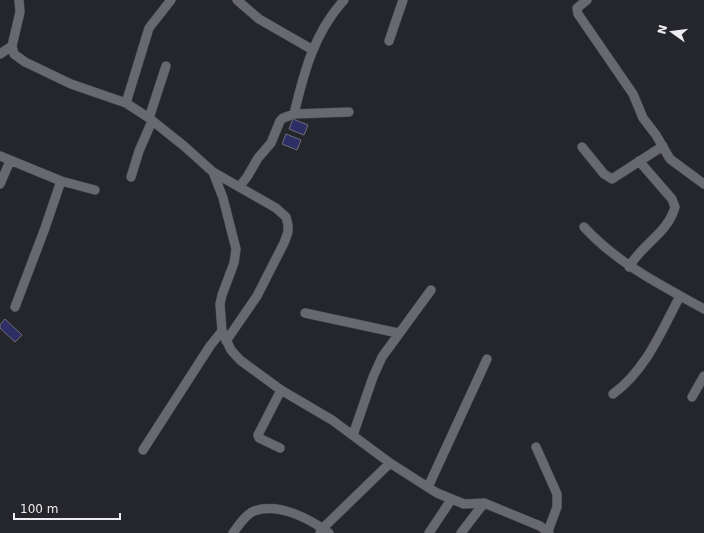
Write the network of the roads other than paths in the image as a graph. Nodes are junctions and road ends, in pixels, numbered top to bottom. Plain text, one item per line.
1 (19, 0) edge
2 (171, 0) edge
3 (237, 0) edge
4 (344, 0) edge
5 (403, 0) edge
6 (587, 0) edge
7 (389, 41) dead end
8 (12, 46) junction
9 (312, 50) junction
10 (0, 54) edge
11 (166, 66) dead end
12 (126, 103) junction
13 (349, 112) dead end
14 (294, 114) junction
15 (151, 119) junction
16 (663, 146) junction
17 (582, 147) dead end
18 (0, 156) edge
19 (10, 161) junction
20 (639, 161) junction
21 (213, 172) junction
22 (131, 177) dead end
23 (61, 181) junction
24 (0, 184) edge
25 (704, 184) edge
26 (239, 187) junction
27 (95, 190) dead end
28 (584, 227) dead end
29 (629, 267) junction
30 (431, 290) dead end
31 (680, 296) junction
32 (15, 306) dead end
33 (704, 309) edge
34 (305, 313) dead end
35 (222, 331) junction
36 (398, 333) junction
37 (226, 340) junction
38 (487, 359) dead end
39 (704, 376) edge
40 (281, 390) junction
41 (613, 394) dead end
42 (692, 397) dead end
43 (354, 435) junction
44 (536, 447) dead end
45 (280, 448) dead end
46 (143, 450) dead end
47 (390, 463) junction
48 (428, 487) junction
49 (451, 500) junction
50 (484, 503) junction
51 (324, 531) edge
52 (549, 532) edge
53 (233, 533) edge
54 (429, 533) edge
55 (461, 533) edge

1 - 8 street
2 - 12 street
3 - 9 street
4 - 9 street
5 - 7 street
6 - 16 street
8 - 10 street
8 - 12 street
9 - 14 street
11 - 15 street
12 - 15 street
13 - 14 street
14 - 26 street
15 - 21 street
15 - 22 street
16 - 20 street
16 - 25 street
17 - 20 street
18 - 19 street
19 - 23 street
19 - 24 street
20 - 29 street
21 - 26 street
21 - 35 street
23 - 27 street
23 - 32 street
26 - 37 street
28 - 29 street
29 - 31 street
30 - 36 street
31 - 33 street
31 - 41 street
34 - 36 street
35 - 37 street
35 - 46 street
36 - 43 street
37 - 40 street
38 - 48 street
39 - 42 street
40 - 43 street
40 - 45 street
43 - 47 street
44 - 52 street
47 - 48 street
47 - 51 street
48 - 49 street
49 - 50 street
49 - 54 street
50 - 52 street
50 - 55 street
51 - 53 street

